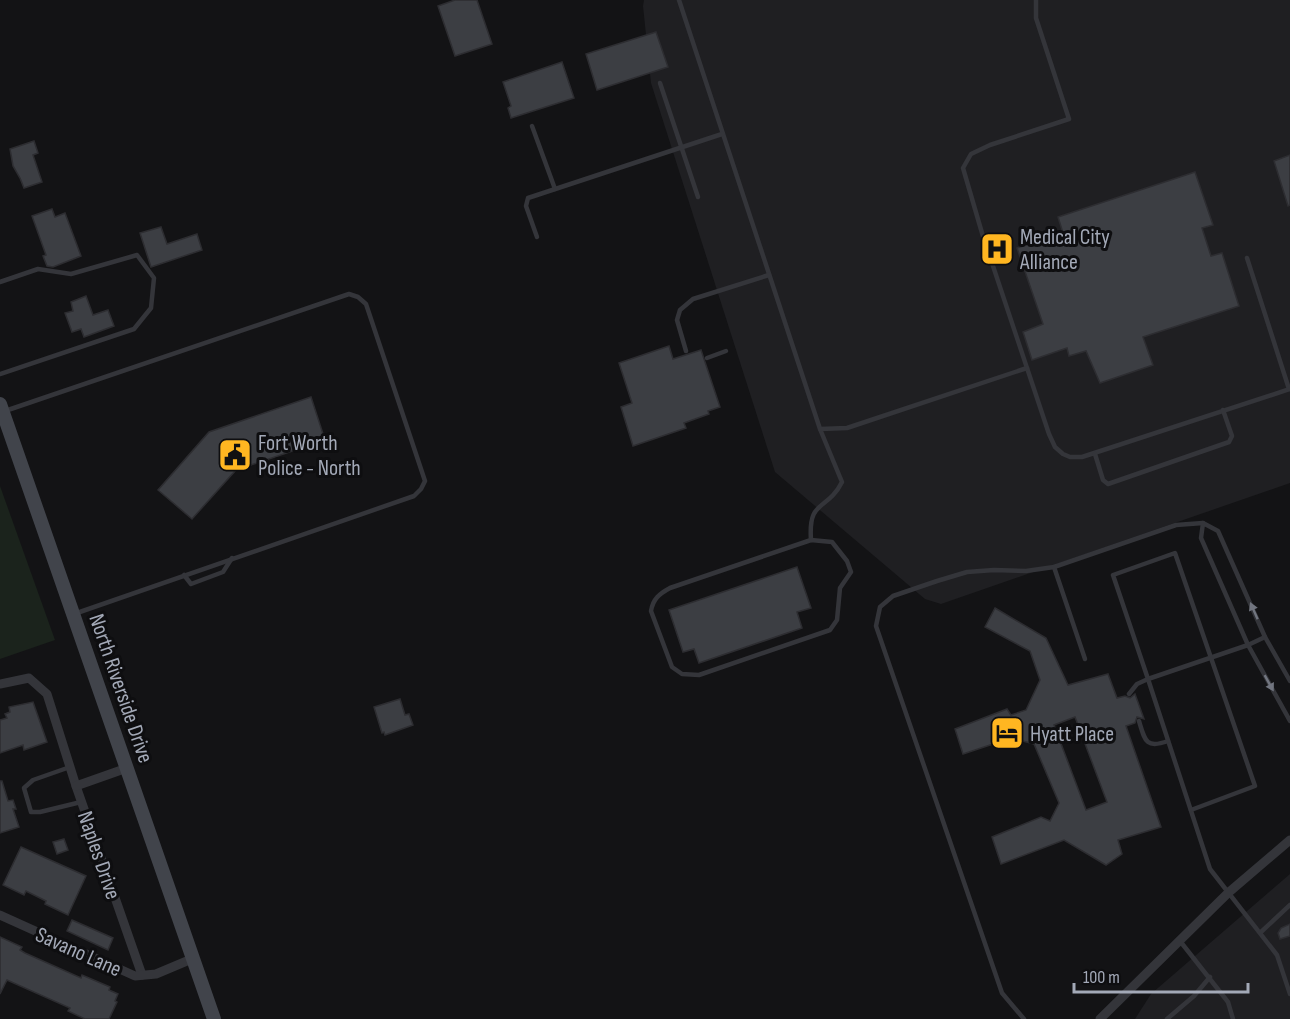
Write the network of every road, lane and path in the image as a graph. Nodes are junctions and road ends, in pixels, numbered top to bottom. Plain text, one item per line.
1 (679, 0) edge
2 (1036, 0) edge
3 (660, 83) dead end
4 (532, 126) dead end
5 (722, 134) junction
6 (681, 147) junction
7 (555, 189) junction
8 (698, 196) dead end
9 (537, 237) dead end
10 (1247, 258) dead end
11 (769, 274) junction
12 (0, 282) edge
13 (686, 351) dead end
14 (726, 351) dead end
15 (707, 358) dead end
16 (1027, 368) junction
17 (0, 374) edge
18 (1290, 389) edge
19 (1, 410) edge
20 (1223, 410) junction
21 (820, 429) junction
22 (1095, 454) junction
23 (1203, 523) junction
24 (811, 540) junction
25 (232, 558) junction
26 (1054, 567) junction
27 (184, 575) junction
28 (74, 614) junction
29 (1265, 637) junction
30 (1248, 645) junction
31 (1210, 657) junction
32 (1086, 659) dead end
33 (1148, 680) junction
34 (1290, 681) edge
35 (0, 684) edge
36 (1129, 694) dead end
37 (1290, 721) edge
38 (1138, 722) dead end
39 (1168, 741) junction
40 (70, 767) junction
41 (127, 768) junction
42 (76, 786) junction
43 (81, 802) junction
44 (1191, 810) junction
45 (1290, 840) edge
46 (1228, 893) junction
47 (1290, 904) edge
48 (0, 915) edge
49 (1261, 932) junction
50 (1180, 941) junction
51 (194, 958) junction
52 (142, 975) junction
53 (1210, 977) junction
54 (204, 987) junction
55 (1290, 994) edge
56 (214, 1019) edge
57 (221, 1019) edge
58 (1024, 1019) edge
59 (1100, 1019) edge
60 (1167, 1019) edge
61 (1233, 1019) edge

1 - 5 lane
2 - 16 lane
3 - 6 lane
4 - 7 lane
5 - 6 lane
5 - 11 lane
6 - 7 lane
6 - 8 lane
7 - 9 lane
10 - 18 lane
11 - 13 lane
11 - 21 lane
12 - 17 lane
14 - 15 lane
16 - 21 lane
16 - 22 lane
18 - 20 lane
19 - 25 lane
19 - 28 main road, North Riverside Drive
20 - 22 lane
20 - 22 lane
21 - 24 lane
23 - 26 lane
29 -> 23 lane
23 - 30 lane
24 - 24 lane
25 - 27 lane
25 - 27 lane
26 - 32 lane
26 - 58 lane
27 - 28 lane
28 - 41 main road, North Riverside Drive
29 - 30 lane
29 - 34 lane
30 - 31 lane
30 -> 37 lane
31 - 33 lane
31 - 33 lane
31 - 44 lane
33 - 36 lane
33 - 39 lane
35 - 40 street
38 - 39 lane
39 - 44 lane
40 - 42 street
40 - 43 lane
41 - 42 street, Naples Drive
41 - 51 main road, North Riverside Drive
42 - 43 street, Naples Drive
43 - 52 street, Naples Drive
44 - 46 lane
45 - 46 street
46 - 49 lane
46 - 50 street
47 - 49 lane
48 - 52 street, Savano Lane
49 - 55 lane
50 - 53 lane
50 - 59 street
51 - 52 street, Savano Lane
51 - 54 main road, North Riverside Drive
53 - 60 lane
53 - 61 lane
54 - 56 main road, North Riverside Drive
54 - 57 main road, North Riverside Drive

